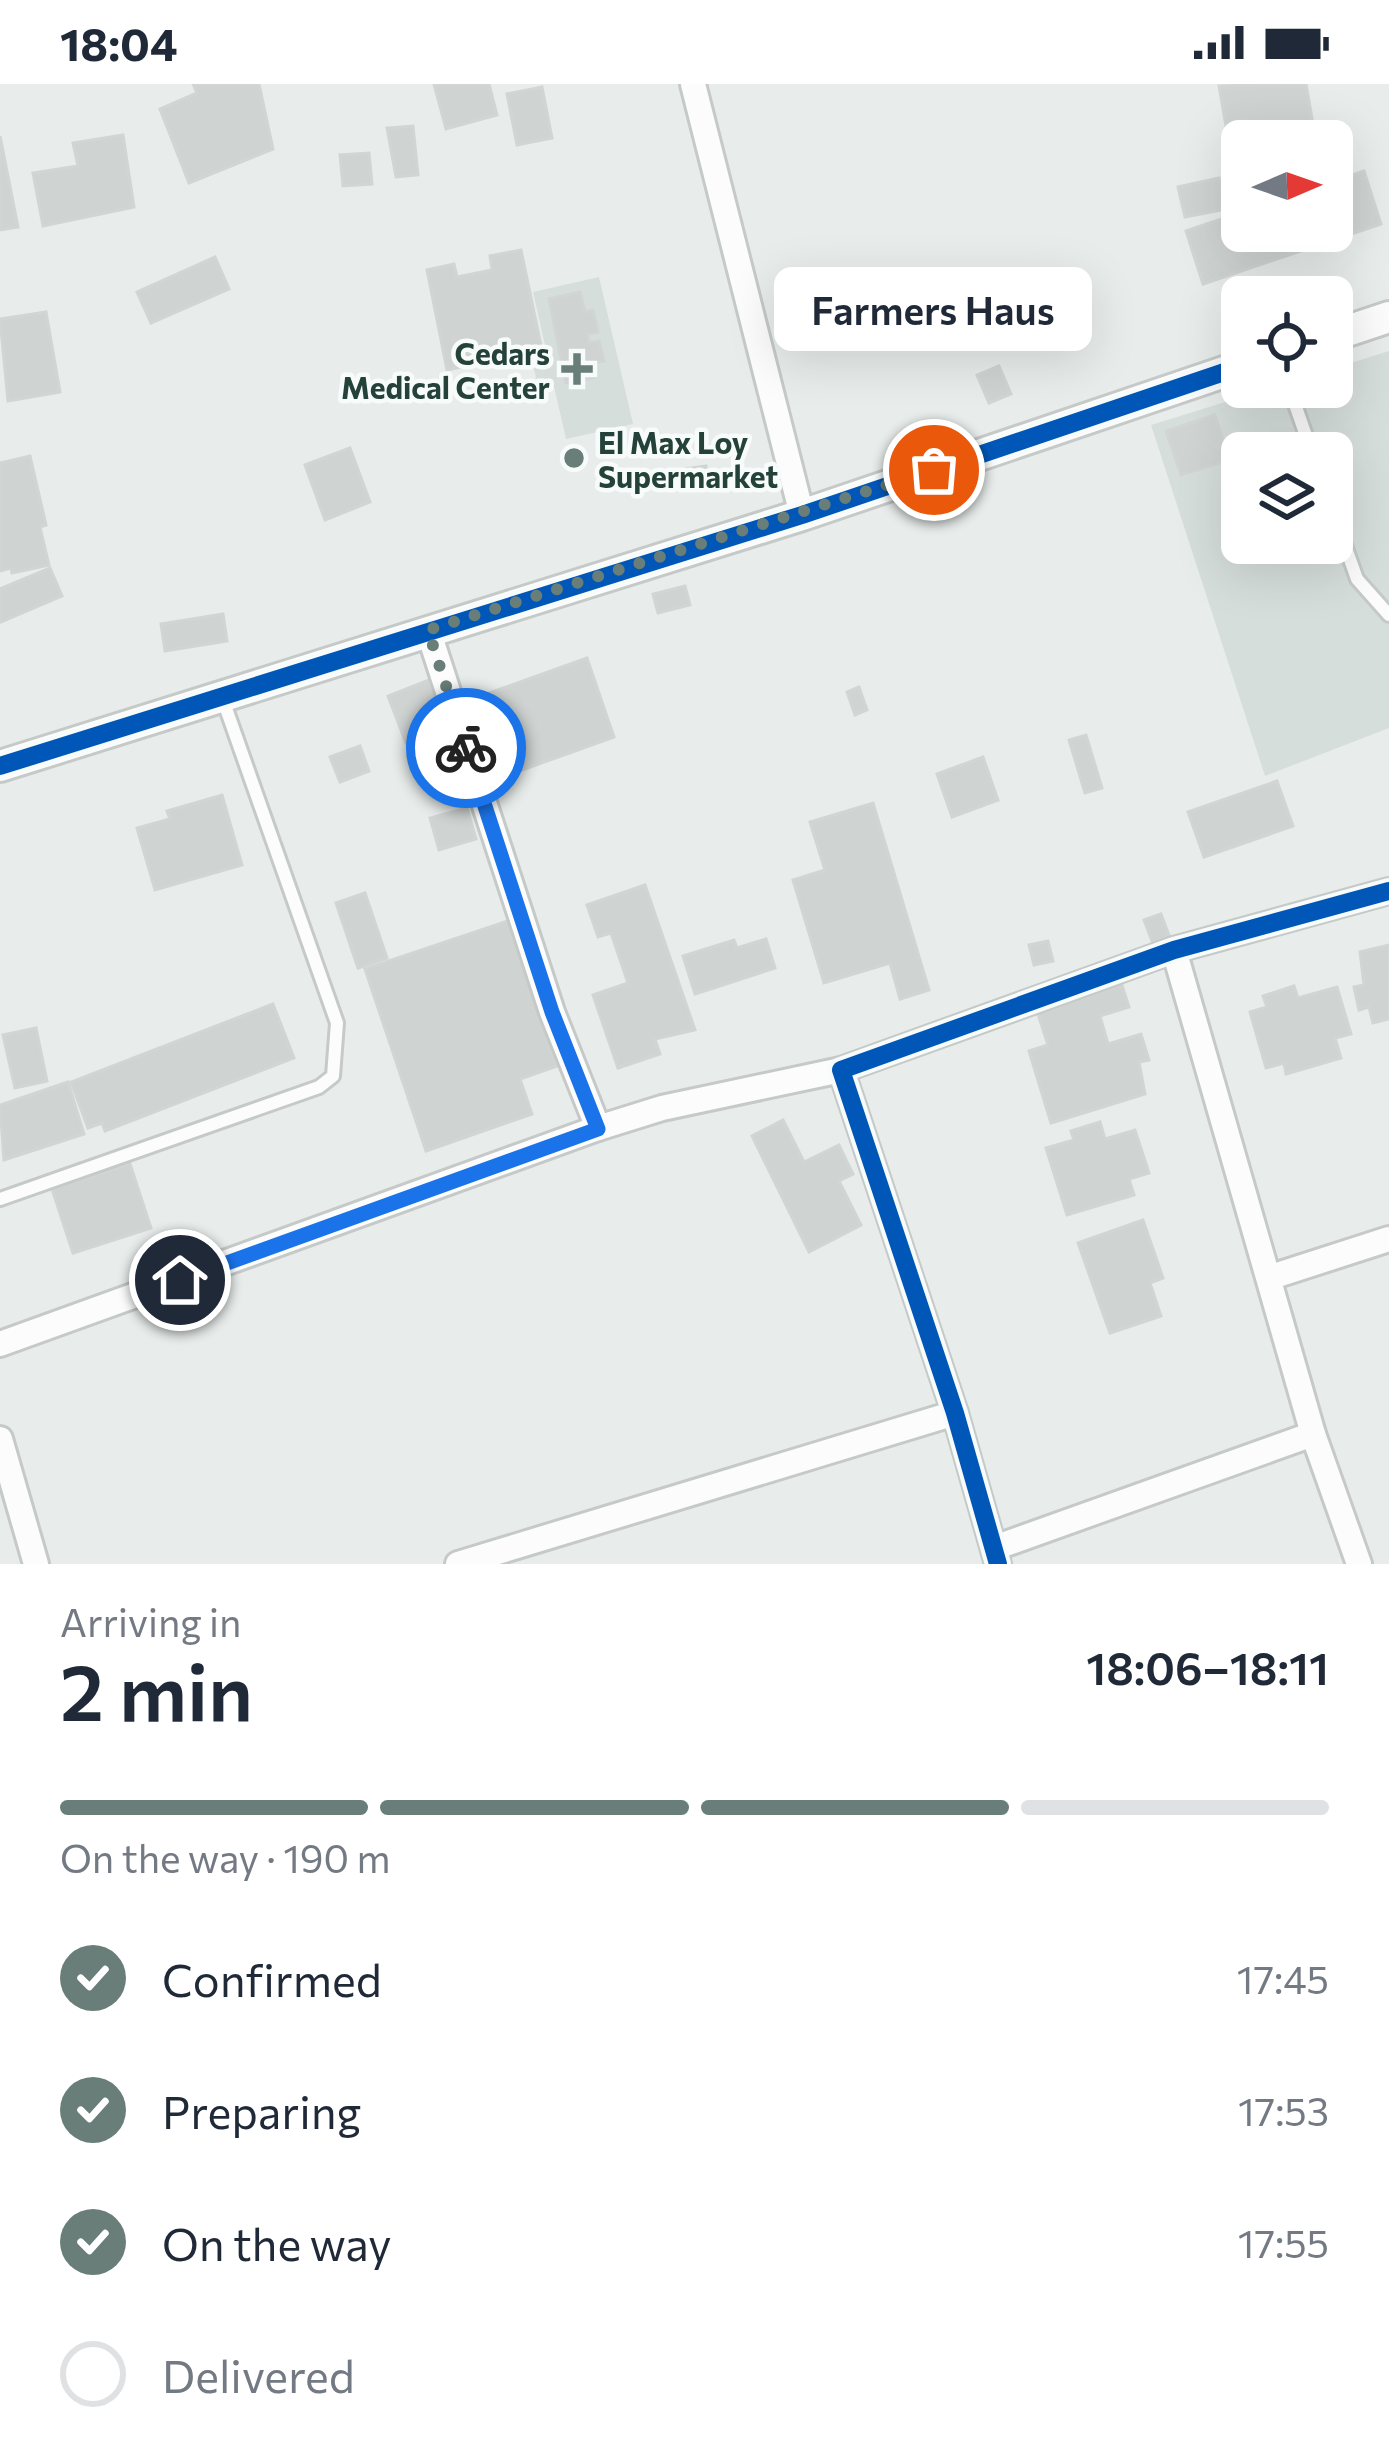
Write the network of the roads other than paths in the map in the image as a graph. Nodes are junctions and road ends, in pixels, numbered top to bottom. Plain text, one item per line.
1 (693, 84) edge
2 (1389, 317) edge
3 (1353, 329) edge
4 (1221, 374) edge
5 (802, 515) junction
6 (1352, 564) edge
7 (1389, 615) edge
8 (428, 630) junction
9 (222, 696) junction
10 (0, 766) edge
11 (1389, 891) edge
12 (1174, 950) junction
13 (841, 1070) junction
14 (598, 1129) junction
15 (0, 1199) edge
16 (1389, 1239) edge
17 (1271, 1277) junction
18 (0, 1345) edge
19 (955, 1413) junction
20 (1313, 1435) junction
21 (0, 1439) edge
22 (998, 1556) edge
23 (36, 1564) edge
24 (458, 1564) edge
25 (1359, 1564) edge

1 - 5 street
2 - 3 street
4 - 5 street
5 - 8 street
6 - 7 lane
8 - 9 street
8 - 14 street
9 - 10 street
9 - 15 lane
11 - 12 street
12 - 13 street
12 - 17 street
13 - 14 street
13 - 19 street
14 - 18 street
16 - 17 street
17 - 20 street
19 - 22 street
19 - 24 street
20 - 22 street
20 - 25 street
21 - 23 street

